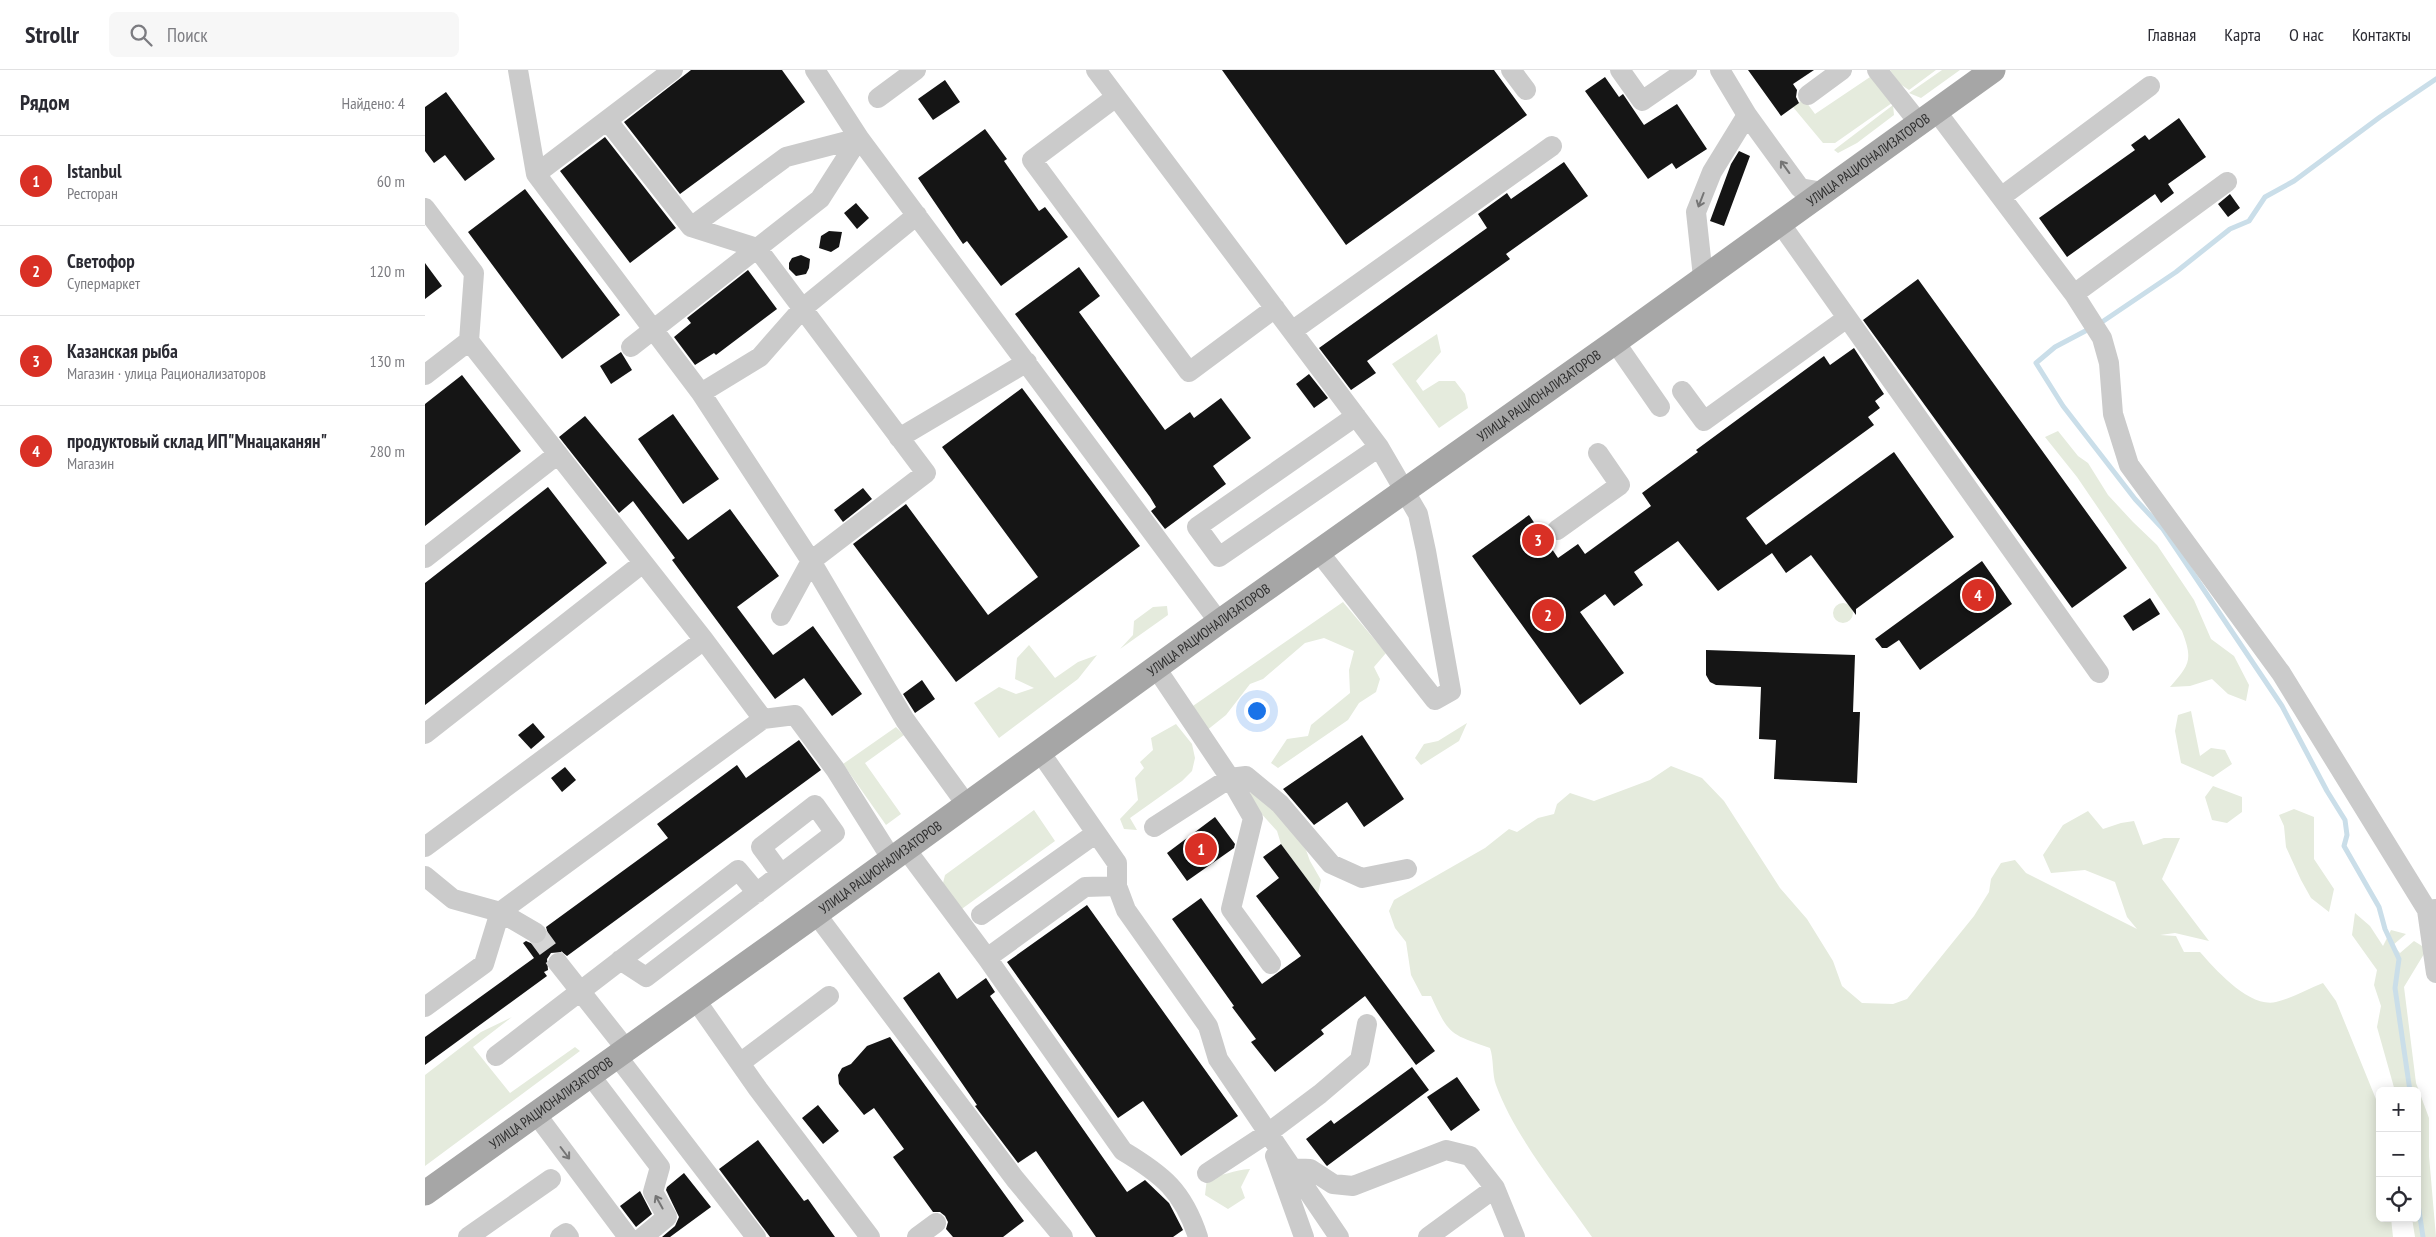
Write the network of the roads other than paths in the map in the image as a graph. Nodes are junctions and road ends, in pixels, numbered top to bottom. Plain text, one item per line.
1 (673, 70) edge
2 (815, 70) edge
3 (915, 70) edge
4 (1096, 70) edge
5 (1511, 70) edge
6 (1620, 70) edge
7 (1687, 70) edge
8 (1719, 70) edge
9 (1842, 70) edge
10 (1877, 70) edge
11 (1993, 70) edge
12 (520, 71) edge
13 (2150, 86) dead end
14 (1526, 90) dead end
15 (1808, 95) dead end
16 (1116, 97) junction
17 (878, 98) dead end
18 (1747, 115) junction
19 (1928, 117) junction
20 (607, 120) junction
21 (859, 138) junction
22 (1552, 146) dead end
23 (536, 174) junction
24 (2227, 182) dead end
25 (1823, 192) junction
26 (2001, 197) junction
27 (425, 208) edge
28 (917, 215) junction
29 (1780, 223) junction
30 (691, 227) junction
31 (757, 248) junction
32 (1703, 277) junction
33 (2074, 294) junction
34 (803, 308) junction
35 (1275, 308) junction
36 (1847, 318) junction
37 (652, 329) junction
38 (1292, 331) junction
39 (469, 341) junction
40 (1615, 342) junction
41 (631, 347) dead end
42 (1027, 362) junction
43 (425, 375) edge
44 (1682, 391) dead end
45 (701, 393) junction
46 (1660, 407) dead end
47 (1355, 416) junction
48 (899, 438) junction
49 (1379, 447) junction
50 (1597, 453) dead end
51 (558, 454) junction
52 (1405, 490) junction
53 (1557, 530) dead end
54 (1318, 551) junction
55 (425, 558) edge
56 (811, 561) junction
57 (643, 563) junction
58 (781, 616) dead end
59 (1219, 622) junction
60 (704, 640) junction
61 (1156, 668) junction
62 (2099, 673) dead end
63 (763, 719) junction
64 (425, 734) edge
65 (1039, 752) junction
66 (1230, 778) junction
67 (966, 804) junction
68 (1154, 827) dead end
69 (1095, 834) junction
70 (425, 848) edge
71 (898, 853) junction
72 (1407, 869) dead end
73 (781, 874) dead end
74 (425, 876) edge
75 (1117, 886) junction
76 (757, 893) junction
77 (2432, 909) edge
78 (499, 912) junction
79 (816, 914) junction
80 (981, 915) dead end
81 (536, 934) tunnel mouth
82 (987, 958) junction
83 (620, 960) junction
84 (558, 963) tunnel mouth
85 (1271, 964) dead end
86 (2436, 973) edge
87 (580, 990) junction
88 (829, 996) dead end
89 (695, 999) junction
90 (425, 1007) edge
91 (1367, 1024) dead end
92 (621, 1053) junction
93 (496, 1056) dead end
94 (740, 1063) junction
95 (590, 1074) junction
96 (536, 1114) junction
97 (1267, 1133) junction
98 (1291, 1168) junction
99 (1207, 1173) dead end
100 (551, 1179) dead end
101 (1495, 1188) junction
102 (425, 1193) edge
103 (936, 1224) dead end
104 (467, 1237) edge
105 (560, 1237) edge
106 (569, 1237) edge
107 (628, 1237) edge
108 (643, 1237) edge
109 (756, 1237) edge
110 (870, 1237) edge
111 (917, 1237) edge
112 (1063, 1237) edge
113 (1198, 1237) edge
114 (1304, 1237) edge
115 (1339, 1237) edge
116 (1428, 1237) edge
117 (1515, 1237) edge

1 - 20 lane
2 - 21 lane
3 - 17 lane
4 - 16 lane
5 - 14 lane
6 - 7 lane
8 - 18 lane
9 - 15 lane
10 - 19 lane
11 - 19 main road, УЛИЦА РАЦИОНАЛИЗАТОРОВ
12 - 23 lane
13 - 26 lane
16 - 35 lane
16 - 35 lane
25 -> 18 lane
18 -> 32 lane
19 - 25 main road, УЛИЦА РАЦИОНАЛИЗАТОРОВ
19 - 26 lane
20 - 23 lane
20 - 30 lane
21 - 28 lane
21 - 30 lane
21 - 31 lane
22 - 38 lane
23 - 37 lane
24 - 33 lane
25 - 29 main road, УЛИЦА РАЦИОНАЛИЗАТОРОВ
26 - 33 lane
27 - 39 lane
28 - 34 lane
28 - 42 lane
29 - 32 main road, УЛИЦА РАЦИОНАЛИЗАТОРОВ
29 - 36 lane
30 - 31 lane
31 - 34 lane
31 - 37 lane
32 - 40 main road, УЛИЦА РАЦИОНАЛИЗАТОРОВ
33 - 77 lane
34 - 45 lane
34 - 48 lane
35 - 38 lane
36 - 44 lane
36 - 62 lane
37 - 41 lane
37 - 45 lane
38 - 47 lane
39 - 43 lane
39 - 51 lane
40 - 46 lane
40 - 52 main road, УЛИЦА РАЦИОНАЛИЗАТОРОВ
42 - 48 lane
42 - 59 lane
45 - 56 lane
47 - 49 lane
47 - 49 lane
48 - 56 lane
49 - 52 lane
50 - 53 lane
51 - 55 lane
51 - 57 lane
52 - 54 main road, УЛИЦА РАЦИОНАЛИЗАТОРОВ
52 - 54 lane
54 - 59 main road, УЛИЦА РАЦИОНАЛИЗАТОРОВ
56 - 58 lane
56 - 67 lane
57 - 60 lane
57 - 64 lane
59 - 61 main road, УЛИЦА РАЦИОНАЛИЗАТОРОВ
60 - 63 lane
60 - 70 lane
61 - 65 main road, УЛИЦА РАЦИОНАЛИЗАТОРОВ
61 - 66 lane
63 - 71 lane
63 - 78 lane
65 - 67 main road, УЛИЦА РАЦИОНАЛИЗАТОРОВ
65 - 69 lane
66 - 68 lane
66 - 72 lane
66 - 85 lane
67 - 71 main road, УЛИЦА РАЦИОНАЛИЗАТОРОВ
69 - 75 lane
69 - 80 lane
71 - 79 main road, УЛИЦА РАЦИОНАЛИЗАТОРОВ
71 - 82 lane
73 - 76 lane
74 - 78 lane
75 - 82 lane
75 - 97 lane
76 - 83 lane
76 - 83 lane
77 - 86 lane
78 - 81 lane
78 - 90 lane
79 - 89 main road, УЛИЦА РАЦИОНАЛИЗАТОРОВ
79 - 112 lane
82 - 113 lane
83 - 87 lane
84 - 87 lane
87 - 92 lane
87 - 93 lane
88 - 94 lane
89 - 92 main road, УЛИЦА РАЦИОНАЛИЗАТОРОВ
89 - 94 lane
91 - 97 lane
92 - 95 main road, УЛИЦА РАЦИОНАЛИЗАТОРОВ
92 - 109 lane
94 - 110 lane
95 - 96 main road, УЛИЦА РАЦИОНАЛИЗАТОРОВ
108 -> 95 lane
96 - 102 main road, УЛИЦА РАЦИОНАЛИЗАТОРОВ
96 -> 107 lane
97 - 98 lane
97 - 99 lane
97 - 114 lane
98 - 101 lane
98 - 115 lane
100 - 104 lane
101 - 116 lane
101 - 117 lane
103 - 111 lane
105 - 106 lane

